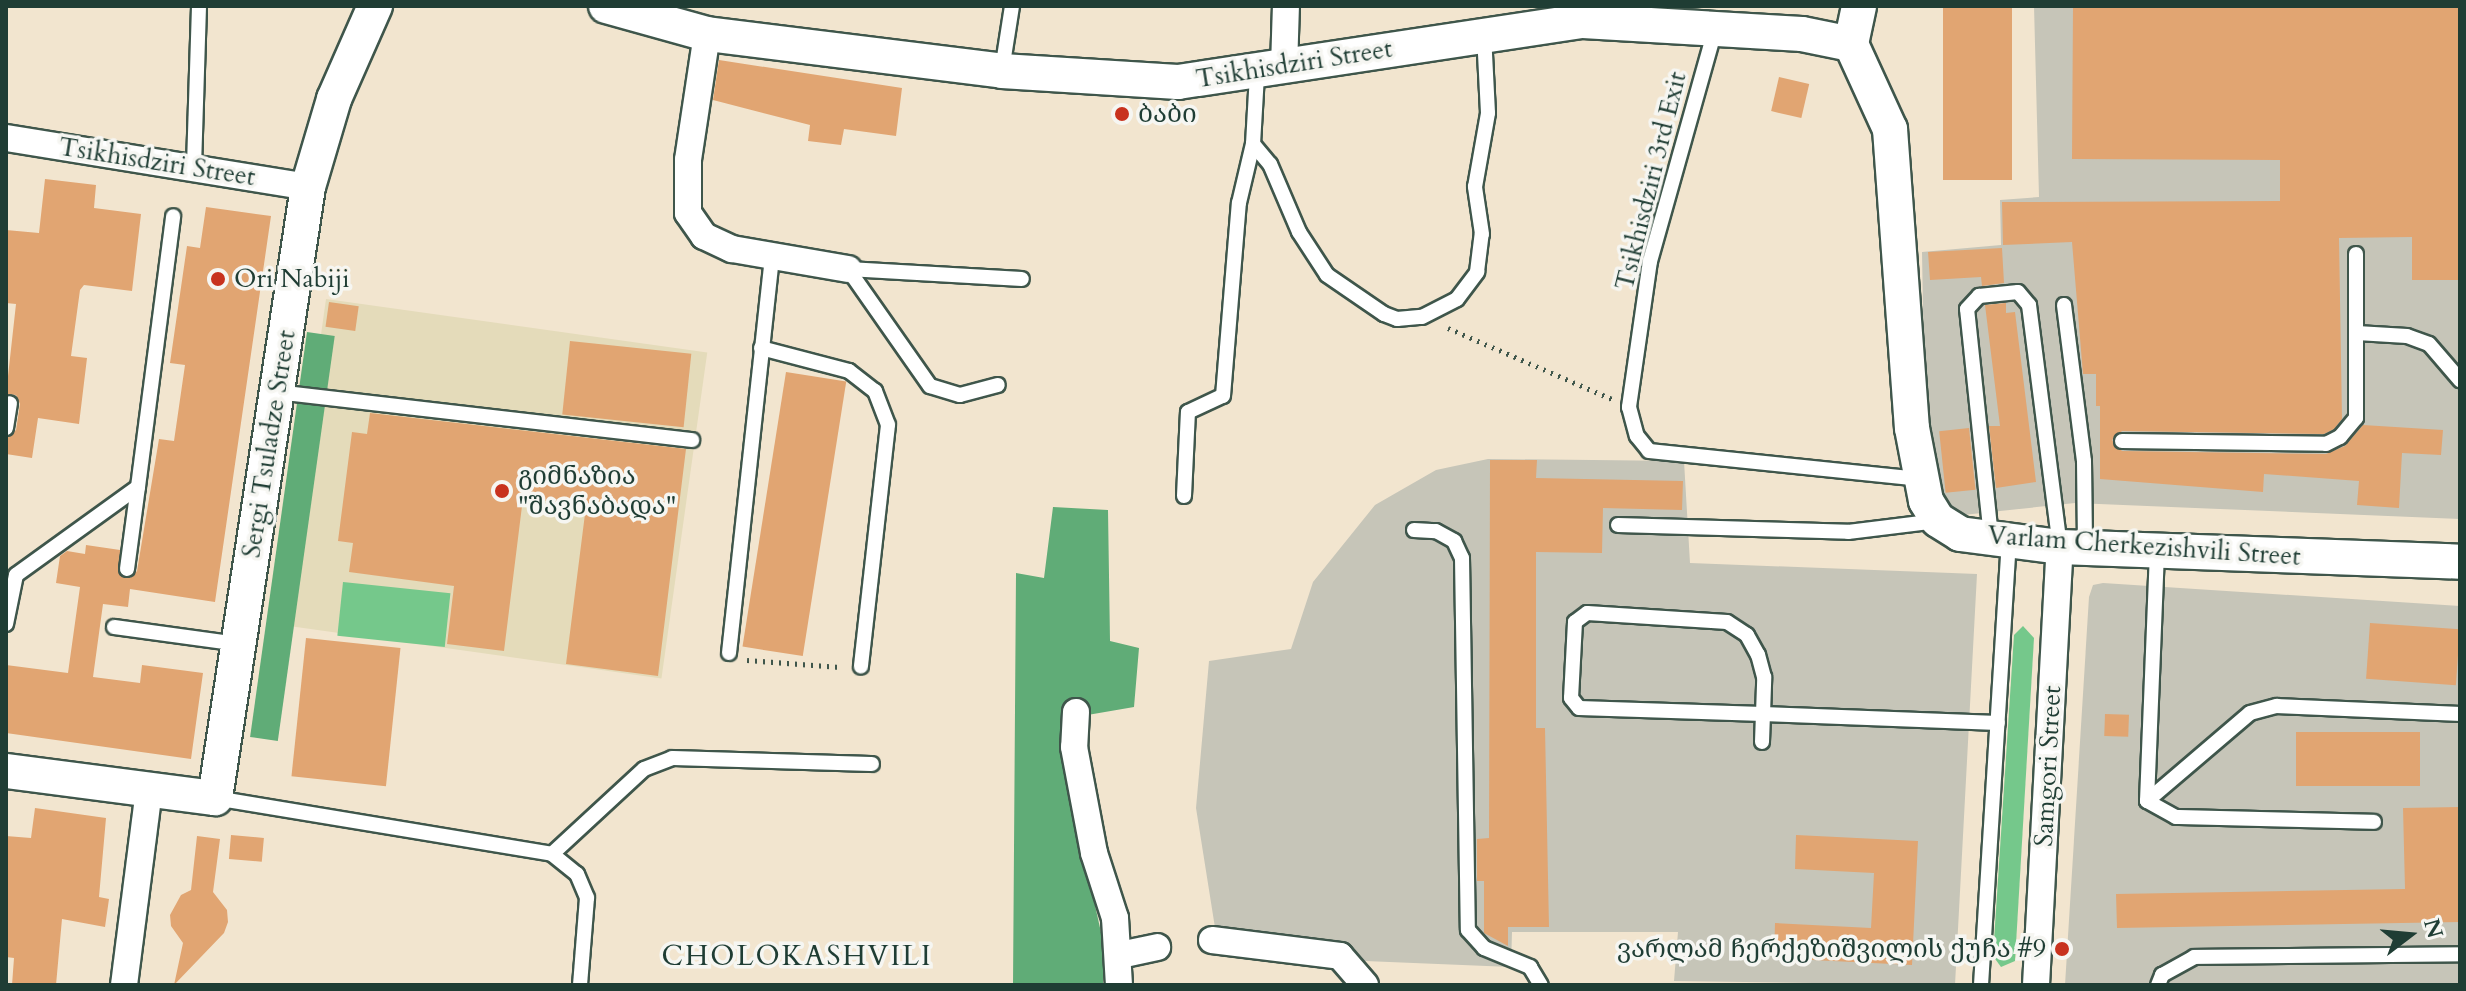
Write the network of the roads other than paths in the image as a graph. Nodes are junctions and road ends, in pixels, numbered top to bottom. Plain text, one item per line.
1 (199, 6) edge
2 (375, 6) edge
3 (606, 6) edge
4 (1012, 6) edge
5 (1286, 6) edge
6 (1859, 6) edge
7 (659, 12) edge
8 (1715, 28) junction
9 (1484, 33) junction
10 (707, 34) junction
11 (1851, 44) junction
12 (1002, 71) junction
13 (1270, 71) junction
14 (6, 138) edge
15 (1253, 144) junction
16 (194, 166) junction
17 (308, 187) junction
18 (173, 216) dead end
19 (2356, 254) dead end
20 (772, 256) junction
21 (848, 269) junction
22 (1022, 279) dead end
23 (2064, 305) dead end
24 (2357, 333) junction
25 (761, 348) junction
26 (2460, 380) edge
27 (998, 385) dead end
28 (276, 392) junction
29 (10, 403) dead end
30 (6, 428) edge
31 (692, 440) dead end
32 (2122, 441) dead end
33 (1922, 479) junction
34 (138, 487) junction
35 (1184, 496) dead end
36 (1938, 520) junction
37 (1618, 525) dead end
38 (1414, 530) dead end
39 (2000, 539) junction
40 (2073, 547) junction
41 (2157, 552) junction
42 (2460, 562) edge
43 (127, 569) dead end
44 (6, 624) edge
45 (114, 627) dead end
46 (238, 644) junction
47 (729, 653) road end
48 (861, 666) road end
49 (1076, 712) dead end
50 (1763, 714) junction
51 (2460, 714) edge
52 (1998, 723) junction
53 (1762, 742) dead end
54 (872, 764) dead end
55 (6, 771) edge
56 (149, 789) junction
57 (215, 798) junction
58 (2147, 801) junction
59 (2374, 822) dead end
60 (552, 854) junction
61 (1212, 940) dead end
62 (1157, 947) dead end
63 (2460, 954) edge
64 (1120, 955) junction
65 (124, 985) edge
66 (580, 985) edge
67 (1119, 985) edge
68 (1365, 985) edge
69 (1541, 985) edge
70 (1981, 985) edge
71 (2036, 985) edge
72 (2158, 985) edge

1 - 16 lane
2 - 17 street, Sergi Tsuladze Street
3 - 7 street, Tsikhisdziri Street
4 - 12 lane
5 - 13 street
6 - 11 street
7 - 10 street, Tsikhisdziri Street
8 - 9 street, Tsikhisdziri Street
8 - 11 street, Tsikhisdziri Street
8 - 33 lane, Tsikhisdziri 3rd Exit
9 - 13 street, Tsikhisdziri Street
9 - 15 lane
10 - 12 street, Tsikhisdziri Street
10 - 20 street
11 - 33 street
12 - 13 street, Tsikhisdziri Street
13 - 15 lane
14 - 16 street, Tsikhisdziri Street
15 - 35 lane
16 - 17 street, Tsikhisdziri Street
17 - 28 street, Sergi Tsuladze Street
18 - 34 lane
19 - 24 lane
20 - 21 street
20 - 25 lane
21 - 22 lane
21 - 27 lane
23 - 40 lane
24 - 26 lane
24 - 32 lane
25 - 47 lane
25 - 48 lane
28 - 31 lane
28 - 46 street, Sergi Tsuladze Street
29 - 30 lane
33 - 36 street
34 - 43 lane
34 - 44 lane
36 - 37 lane
36 - 39 street, Varlam Cherkezishvili Street
38 - 69 lane
39 - 40 street, Varlam Cherkezishvili Street
39 - 40 lane
39 - 52 lane
40 - 41 street, Varlam Cherkezishvili Street
40 - 71 street, Samgori Street
41 - 42 street, Varlam Cherkezishvili Street
41 - 58 lane
45 - 46 lane
46 - 57 street, Sergi Tsuladze Street
49 - 64 street
50 - 50 lane
50 - 52 lane
50 - 53 lane
51 - 58 lane
52 - 70 lane
54 - 60 lane
55 - 56 street
56 - 57 street
56 - 65 street
57 - 60 lane
58 - 59 lane
60 - 66 lane
61 - 68 street
62 - 64 street
63 - 72 lane
64 - 67 street

